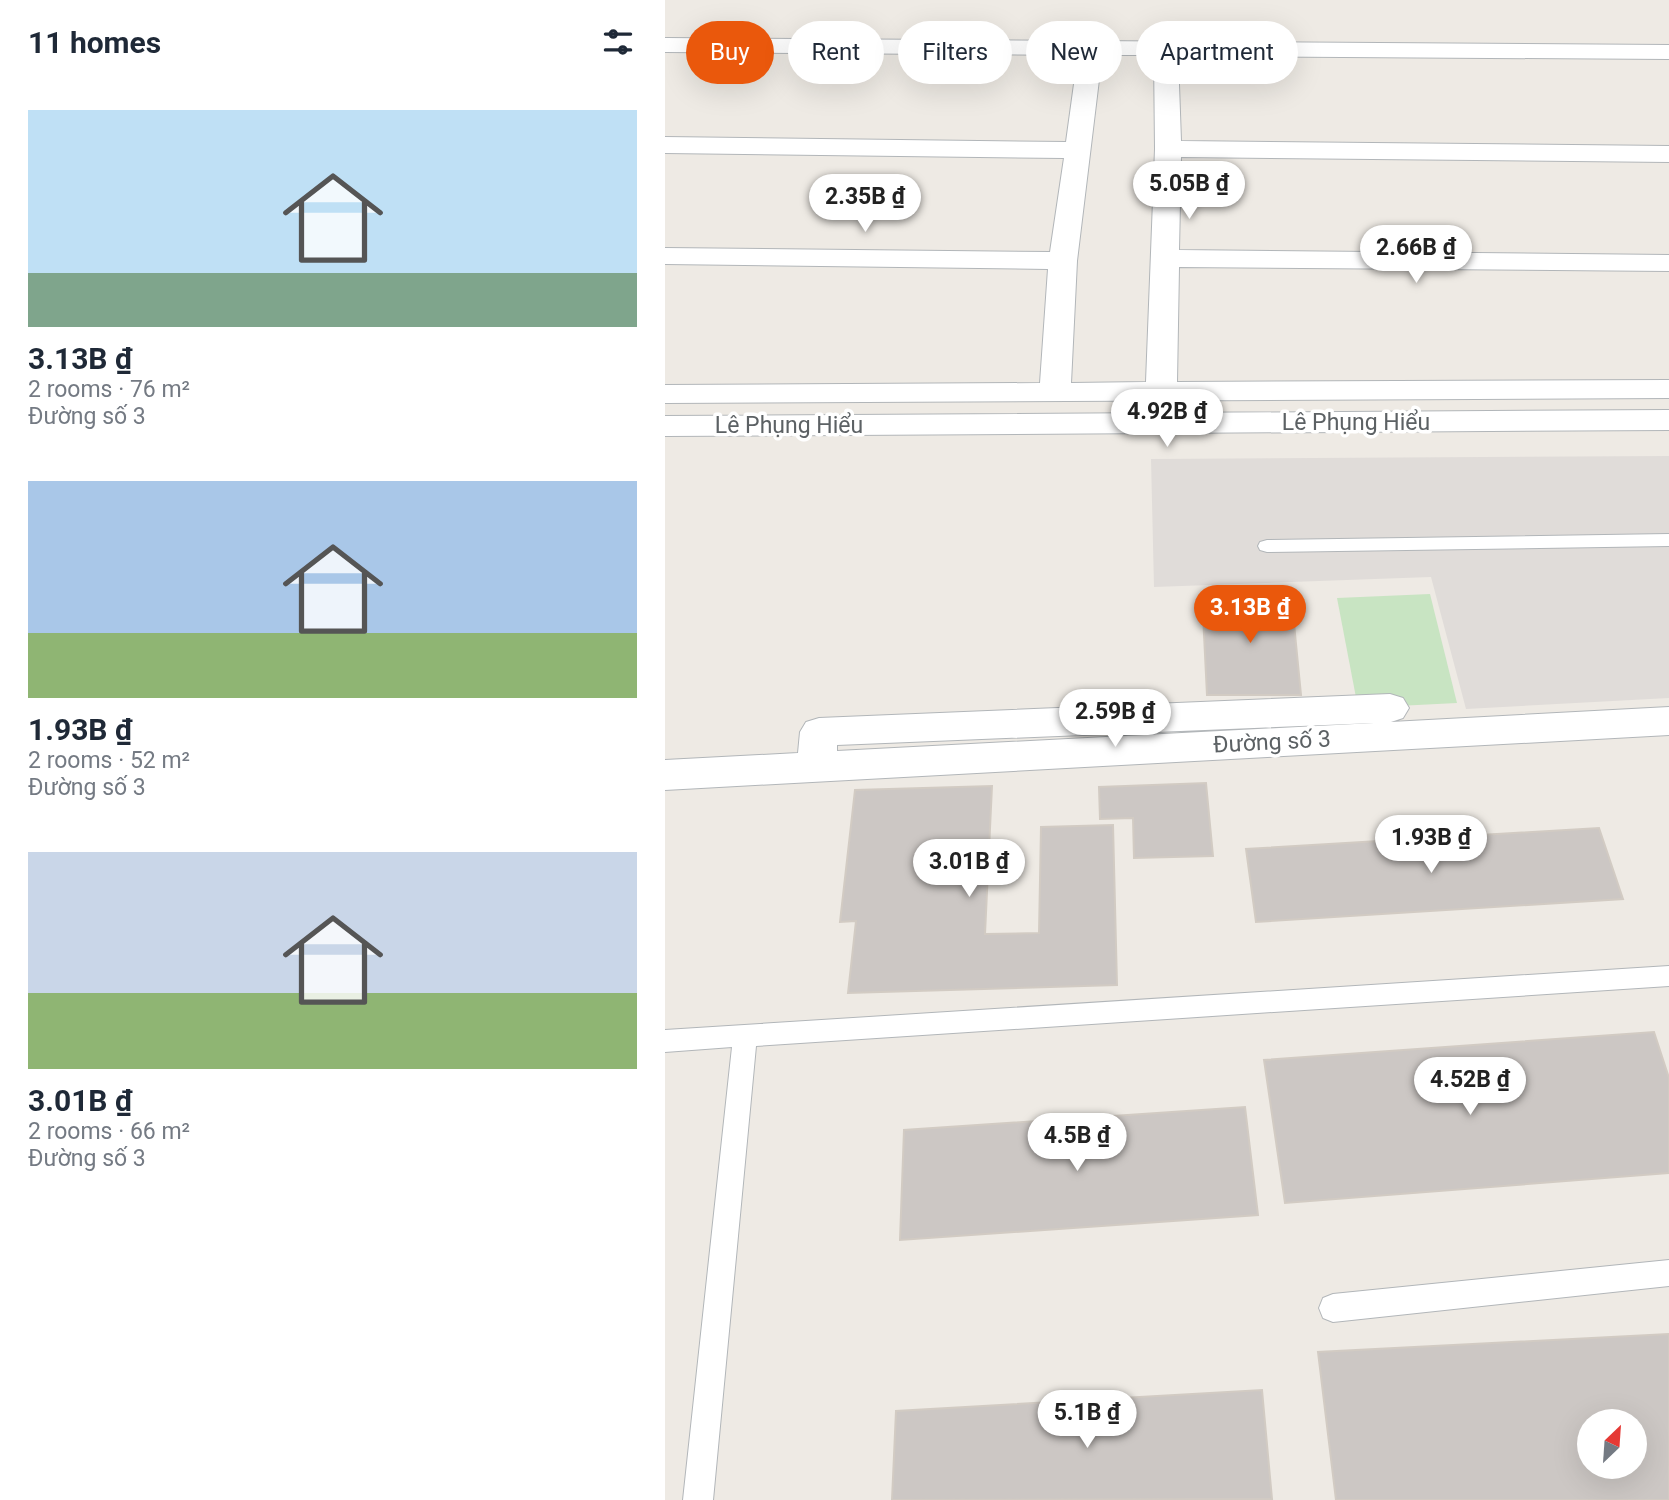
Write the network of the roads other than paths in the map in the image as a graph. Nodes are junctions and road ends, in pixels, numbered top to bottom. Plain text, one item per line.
1 (665, 45) edge
2 (1026, 48) edge
3 (1298, 51) edge
4 (1669, 52) edge
5 (1086, 84) edge
6 (1167, 84) edge
7 (665, 145) edge
8 (1168, 149) junction
9 (1077, 150) junction
10 (1669, 154) edge
11 (665, 256) edge
12 (1164, 258) junction
13 (1063, 261) junction
14 (1669, 262) edge
15 (1669, 389) edge
16 (1161, 391) junction
17 (1055, 392) junction
18 (665, 394) edge
19 (1669, 400) edge
20 (665, 405) edge
21 (1669, 420) edge
22 (665, 426) edge
23 (1669, 445) edge
24 (665, 450) edge
25 (1669, 540) edge
26 (1267, 546) dead end
27 (1390, 708) dead end
28 (1669, 721) edge
29 (816, 767) junction
30 (665, 775) edge
31 (1669, 976) edge
32 (745, 1036) junction
33 (665, 1041) edge
34 (1669, 1273) edge
35 (1333, 1308) dead end
36 (698, 1500) edge

1 - 2 street
3 - 4 street
5 - 9 street
6 - 8 street
7 - 9 street
8 - 10 street
8 - 12 street
9 - 13 street
11 - 13 street
12 - 14 street
12 - 16 street
13 - 17 street
15 - 16 street, Lê Phụng Hiểu
16 - 17 street, Lê Phụng Hiểu
17 - 18 street, Lê Phụng Hiểu
19 - 20 street, Lê Phụng Hiểu
21 - 22 street, Lê Phụng Hiểu
23 - 24 street, Lê Phụng Hiểu
25 - 26 lane
27 - 29 street
28 - 29 street, Đường số 3
29 - 30 street, Đường số 3
31 - 32 lane
32 - 33 lane
32 - 36 lane
34 - 35 lane

